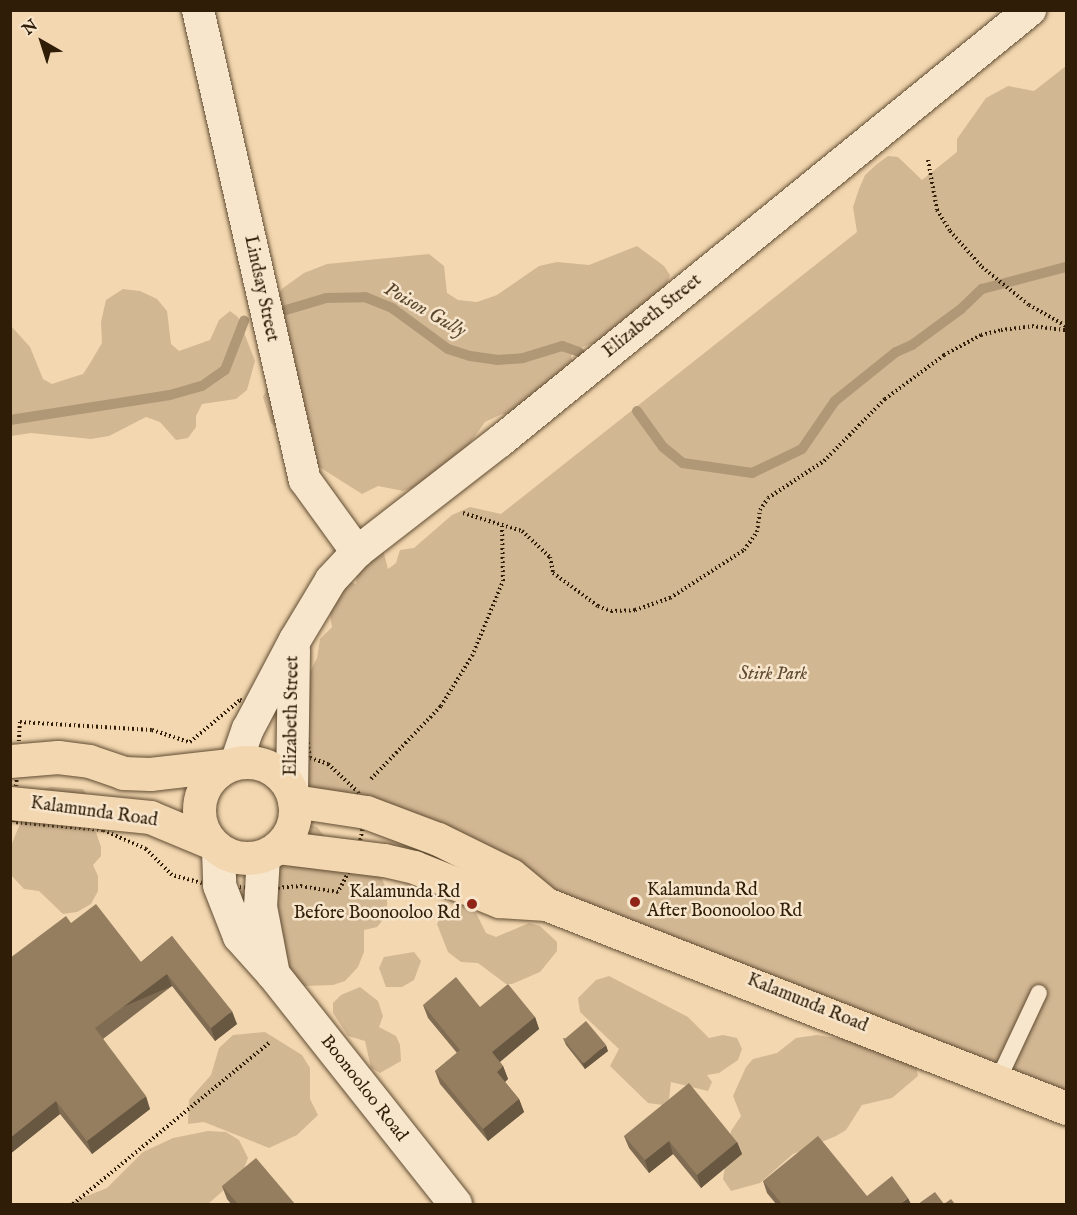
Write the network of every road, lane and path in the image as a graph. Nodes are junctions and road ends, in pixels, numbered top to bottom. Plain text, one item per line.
1 (198, 10) edge
2 (1030, 10) edge
3 (928, 160) dead end
4 (1066, 328) edge
5 (454, 509) dead end
6 (502, 526) junction
7 (357, 552) junction
8 (295, 640) junction
9 (10, 761) edge
10 (233, 764) junction
11 (358, 792) dead end
12 (293, 797) junction
13 (10, 803) edge
14 (214, 846) junction
15 (271, 851) junction
16 (546, 904) junction
17 (273, 974) junction
18 (1039, 993) dead end
19 (270, 1042) dead end
20 (998, 1080) junction
21 (1066, 1108) edge
22 (73, 1204) edge
23 (455, 1204) edge

1 - 7 street, Lindsay Street
2 - 7 street, Elizabeth Street
3 - 4 path
4 - 6 path
5 - 6 path
6 - 11 path
7 - 8 street, Elizabeth Street
8 - 10 street, Elizabeth Street
8 - 12 street, Elizabeth Street
9 - 10 main road
10 - 12 main road
10 - 14 main road
12 - 15 main road
12 - 16 main road, Kalamunda Road
13 - 14 main road, Kalamunda Road
14 - 15 main road
14 - 17 street, Boonooloo Road
15 - 16 main road, Kalamunda Road
15 - 17 street, Boonooloo Road
16 - 20 main road, Kalamunda Road
17 - 23 street, Boonooloo Road
18 - 20 lane
19 - 22 path
20 - 21 main road, Kalamunda Road

